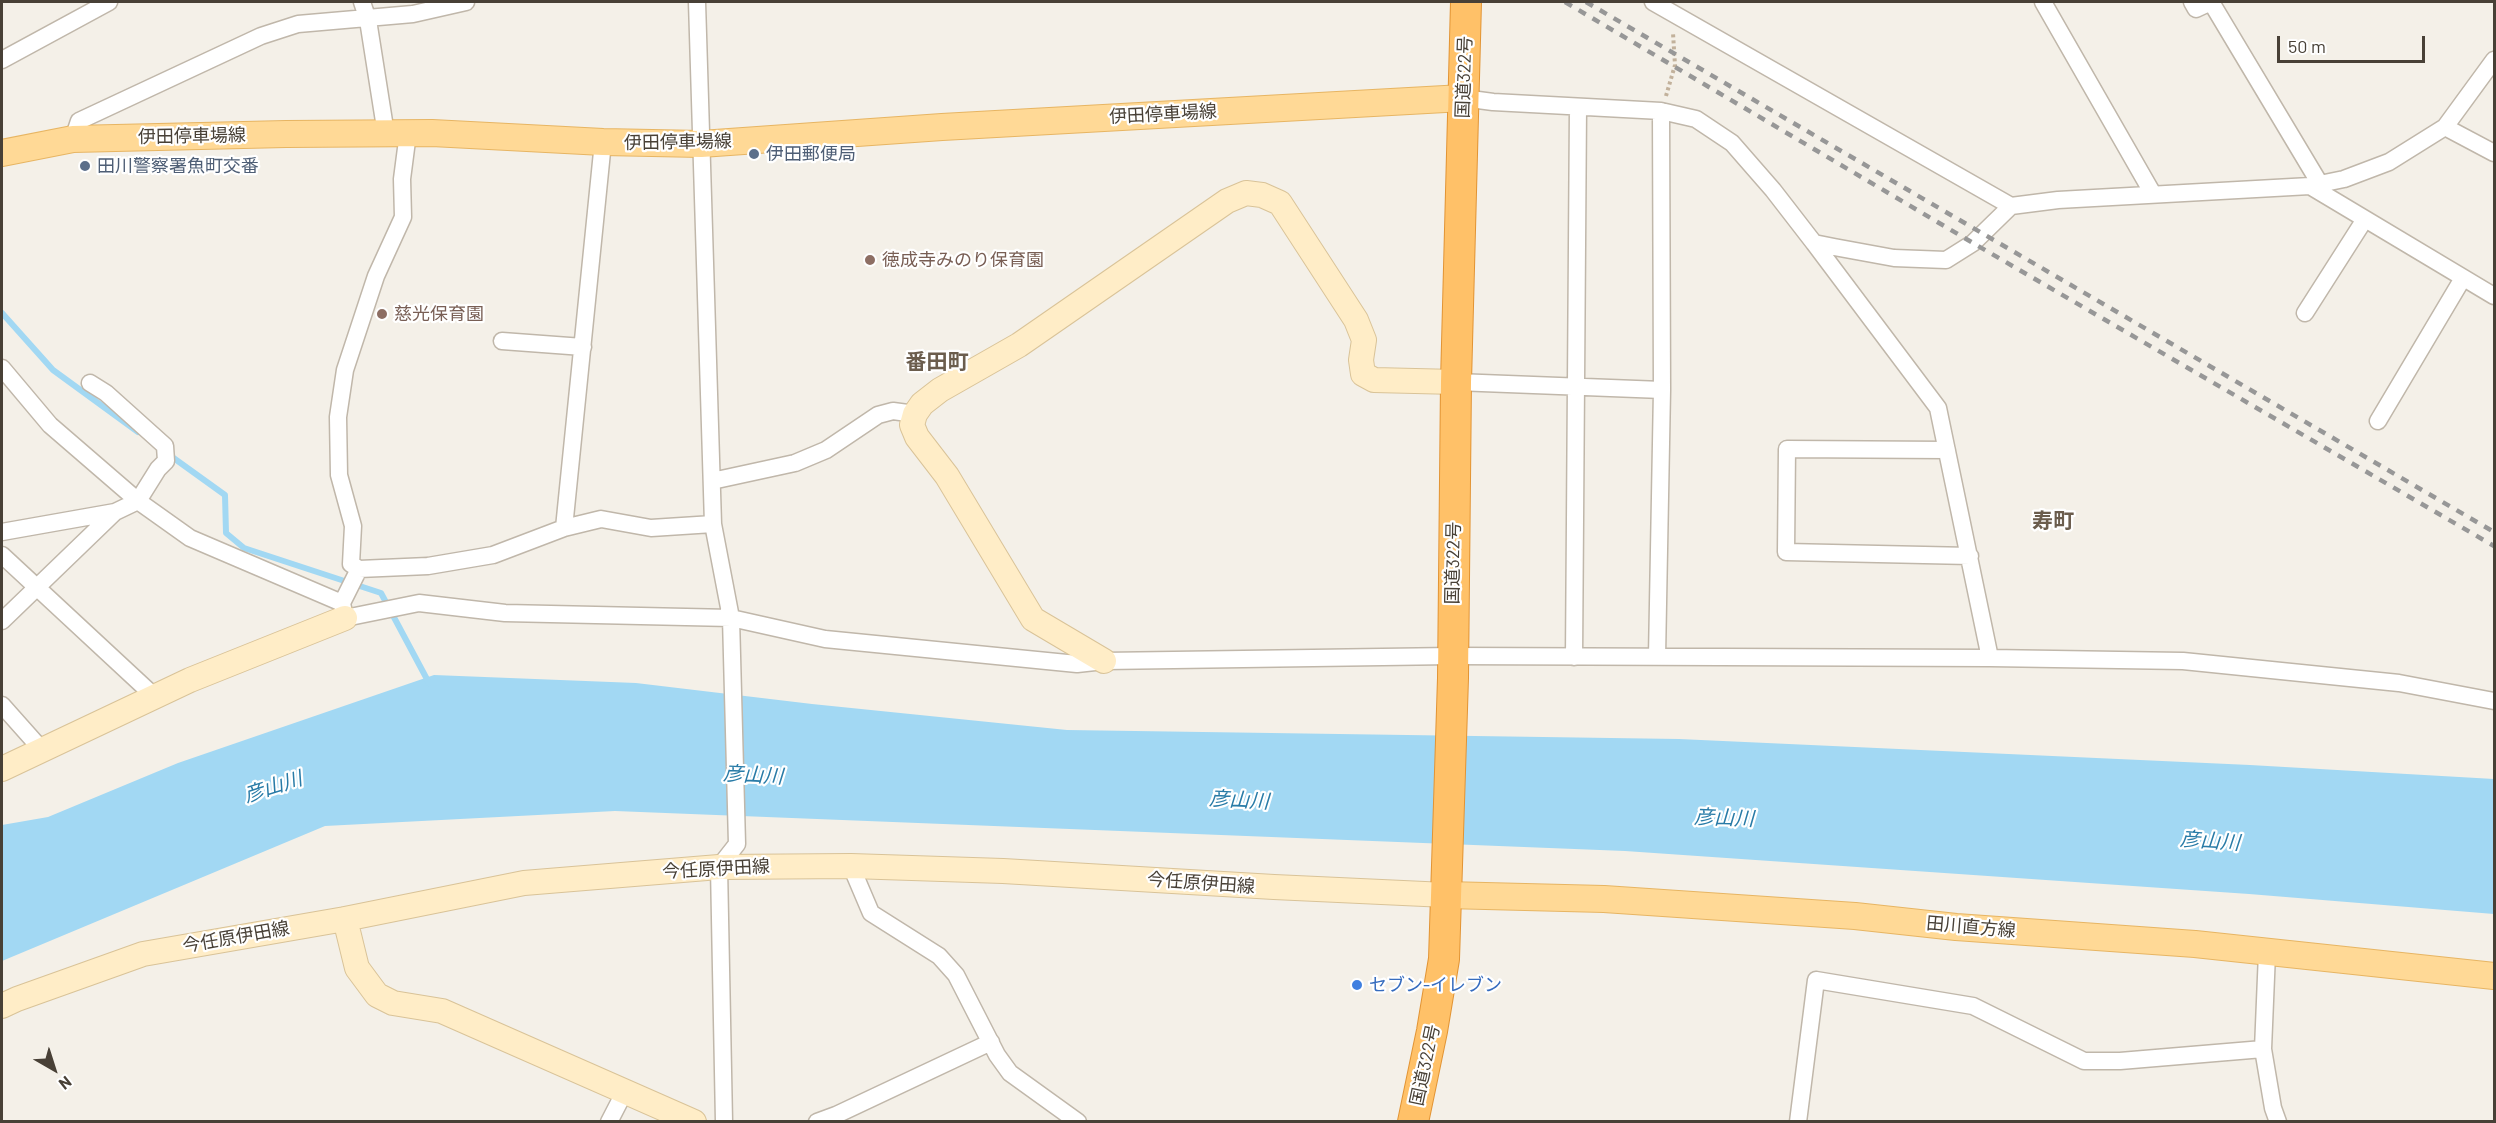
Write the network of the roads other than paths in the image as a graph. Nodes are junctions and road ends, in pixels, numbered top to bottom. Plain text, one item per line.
1 (109, 2) edge
2 (362, 2) edge
3 (466, 2) edge
4 (697, 2) edge
5 (1466, 2) edge
6 (1653, 2) edge
7 (2043, 2) edge
8 (2192, 2) edge
9 (1672, 6) edge
10 (368, 20) junction
11 (2, 60) edge
12 (2494, 60) edge
13 (1463, 98) junction
14 (1578, 107) junction
15 (1661, 111) junction
16 (2445, 127) junction
17 (397, 134) junction
18 (73, 139) junction
19 (603, 142) junction
20 (701, 144) junction
21 (2, 153) edge
22 (2494, 153) edge
23 (2314, 185) junction
24 (2152, 194) junction
25 (2011, 206) junction
26 (2365, 219) junction
27 (1814, 243) junction
28 (2463, 278) junction
29 (2494, 297) edge
30 (2305, 313) dead end
31 (502, 341) dead end
32 (583, 347) junction
33 (2, 368) edge
34 (1456, 382) junction
35 (90, 384) dead end
36 (1576, 387) junction
37 (1662, 390) junction
38 (915, 414) junction
39 (2378, 421) dead end
40 (1947, 450) junction
41 (712, 482) junction
42 (138, 501) junction
43 (115, 512) junction
44 (714, 524) junction
45 (564, 528) junction
46 (2, 532) edge
47 (2, 555) edge
48 (1970, 555) junction
49 (358, 570) junction
50 (36, 588) junction
51 (345, 605) junction
52 (2, 621) edge
53 (731, 625) junction
54 (1574, 657) junction
55 (1657, 657) junction
56 (1990, 658) junction
57 (1104, 661) junction
58 (1452, 667) junction
59 (155, 697) junction
60 (2494, 701) edge
61 (2, 705) edge
62 (42, 750) junction
63 (2, 769) edge
64 (851, 866) junction
65 (719, 867) junction
66 (1446, 895) junction
67 (345, 919) junction
68 (2267, 953) junction
69 (2494, 976) edge
70 (2, 1006) edge
71 (991, 1042) junction
72 (2263, 1049) junction
73 (625, 1091) junction
74 (609, 1122) edge
75 (693, 1122) edge
76 (724, 1122) edge
77 (817, 1122) edge
78 (1078, 1122) edge
79 (1413, 1122) edge
80 (1798, 1122) edge
81 (2278, 1122) edge

1 - 11 street
2 - 10 street
3 - 10 street
4 - 20 street
5 - 13 highway, 国道322号
6 - 9 street
7 - 24 street
8 - 23 street
9 - 25 street
10 - 17 street
10 - 18 street
12 - 16 street
13 - 14 street
13 - 20 main road, 伊田停車場線
13 - 34 highway, 国道322号
14 - 15 street
14 - 36 street
15 - 27 street
15 - 37 street
16 - 22 street
16 - 23 street
17 - 18 main road, 伊田停車場線
17 - 19 main road, 伊田停車場線
17 - 49 street
18 - 21 main road, 伊田停車場線
19 - 20 main road, 伊田停車場線
19 - 32 street
20 - 41 street
23 - 24 street
23 - 26 street
24 - 25 street
25 - 27 street
26 - 28 street
26 - 30 street
27 - 40 street
28 - 29 street
28 - 39 street
31 - 32 street
32 - 45 street
33 - 42 street
34 - 36 street
34 - 38 street
34 - 58 highway, 国道322号
35 - 42 street
36 - 37 street
36 - 54 street
37 - 55 street
38 - 41 street
38 - 57 street
40 - 48 street
40 - 48 street
41 - 44 street
42 - 43 street
42 - 51 street
43 - 46 street
43 - 50 street
44 - 45 street
44 - 53 street
45 - 49 street
47 - 50 street
48 - 56 street
49 - 51 street
50 - 52 street
50 - 59 street
51 - 53 street
51 - 59 street
53 - 57 street
53 - 65 street
54 - 55 street
54 - 58 street
55 - 56 street
56 - 60 street
57 - 58 street
58 - 66 highway, 国道322号
59 - 62 street
61 - 62 street
62 - 63 street
64 - 65 street, 今任原伊田線
64 - 66 street, 今任原伊田線
64 - 71 street
65 - 67 street, 今任原伊田線
65 - 76 street
66 - 68 main road, 田川直方線
66 - 79 highway, 国道322号
67 - 70 street, 今任原伊田線
67 - 73 street
68 - 69 main road, 田川直方線
68 - 72 street
71 - 77 street
71 - 78 street
72 - 80 street
72 - 81 street
73 - 74 street
73 - 75 street

